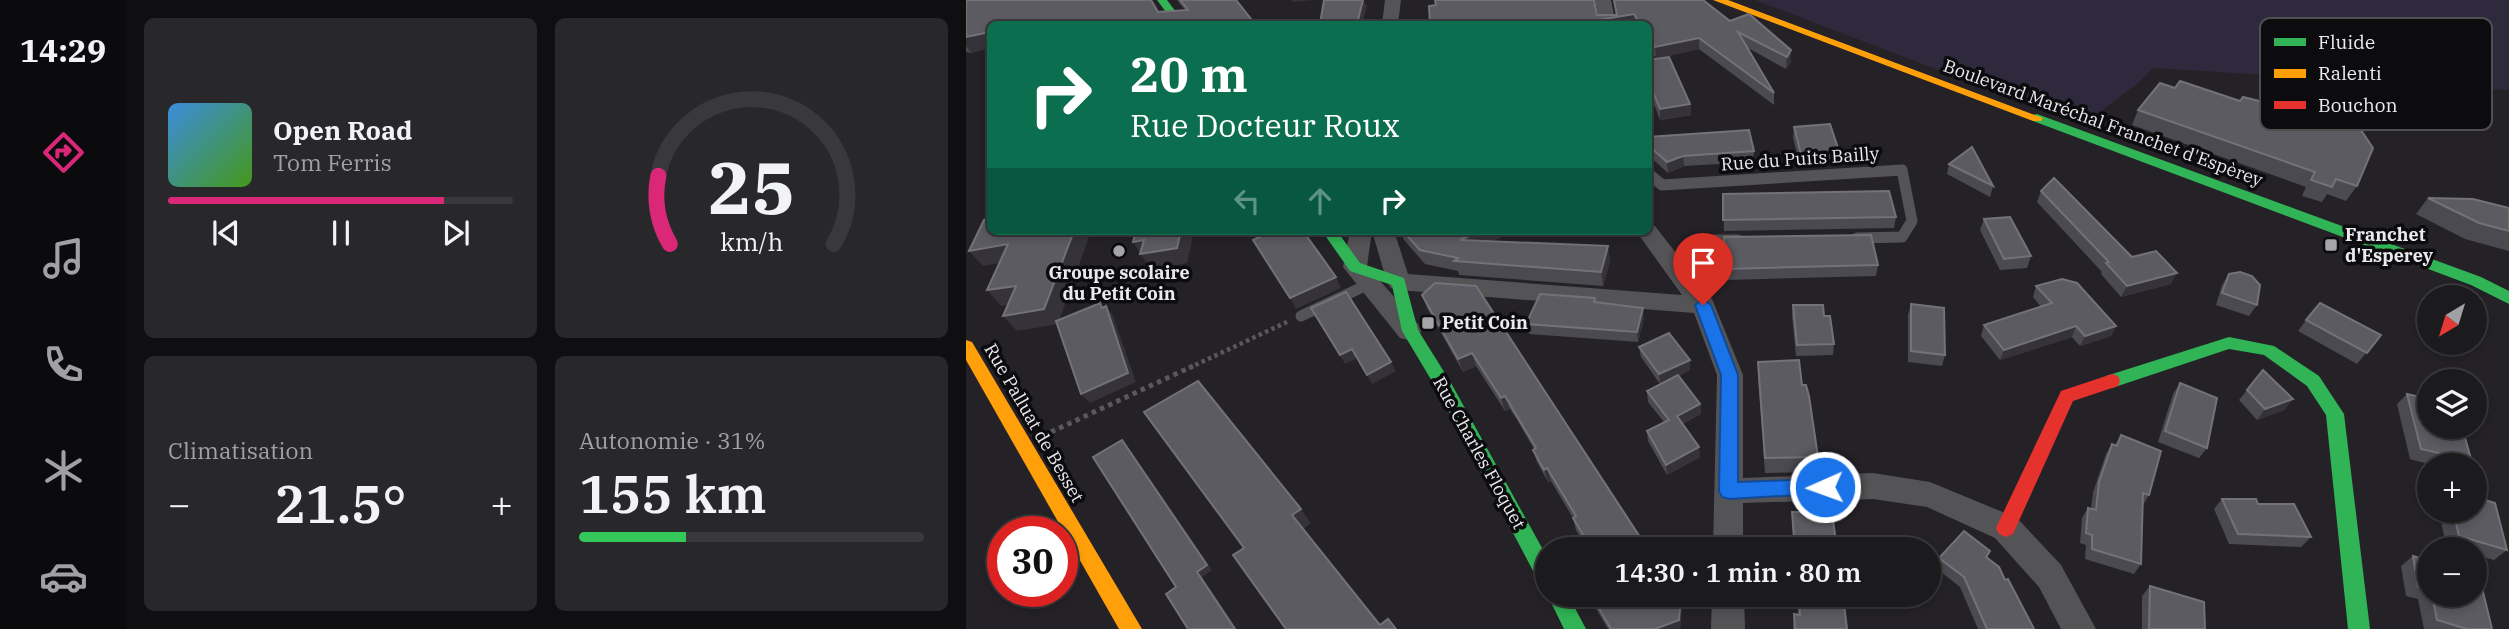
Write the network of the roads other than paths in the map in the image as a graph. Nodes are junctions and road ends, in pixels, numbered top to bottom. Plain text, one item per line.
1 (1162, 0) edge
2 (1393, 0) edge
3 (1603, 0) edge
4 (1718, 0) edge
5 (1178, 21) edge
6 (1390, 21) edge
7 (1607, 21) edge
8 (1652, 176) edge
9 (1332, 235) edge
10 (1361, 235) edge
11 (1384, 235) edge
12 (1650, 235) edge
13 (1848, 238) edge
14 (1752, 240) edge
15 (1675, 268) junction
16 (1362, 275) junction
17 (2476, 281) junction
18 (1399, 282) junction
19 (2509, 288) edge
20 (2509, 298) edge
21 (1703, 305) junction
22 (1301, 316) road end
23 (1410, 331) junction
24 (966, 346) edge
25 (1729, 491) junction
26 (2006, 528) junction
27 (1728, 537) edge
28 (1535, 555) edge
29 (1563, 607) edge
30 (1728, 607) edge
31 (1131, 629) edge
32 (1575, 629) edge
33 (1728, 629) edge
34 (2079, 629) edge
35 (2359, 629) edge

1 - 5 main road
2 - 6 street
3 - 7 street
4 - 17 main road, Boulevard Maréchal Franchet d'Espèrey
8 - 13 lane, Rue du Puits Bailly
9 - 16 main road
10 - 16 street
11 - 18 street
12 - 15 street
14 - 15 lane
15 - 21 street
16 - 18 main road
16 - 22 lane
16 - 23 street, Rue Charles Floquet
17 - 19 main road
17 - 20 main road
18 - 21 street
18 - 23 main road, Rue Charles Floquet
21 - 25 street
23 - 28 main road, Rue Charles Floquet
24 - 31 main road, Rue Palluat de Besset
25 - 26 street
25 - 27 street
26 - 34 street
26 - 35 main road
29 - 32 main road
30 - 33 street

